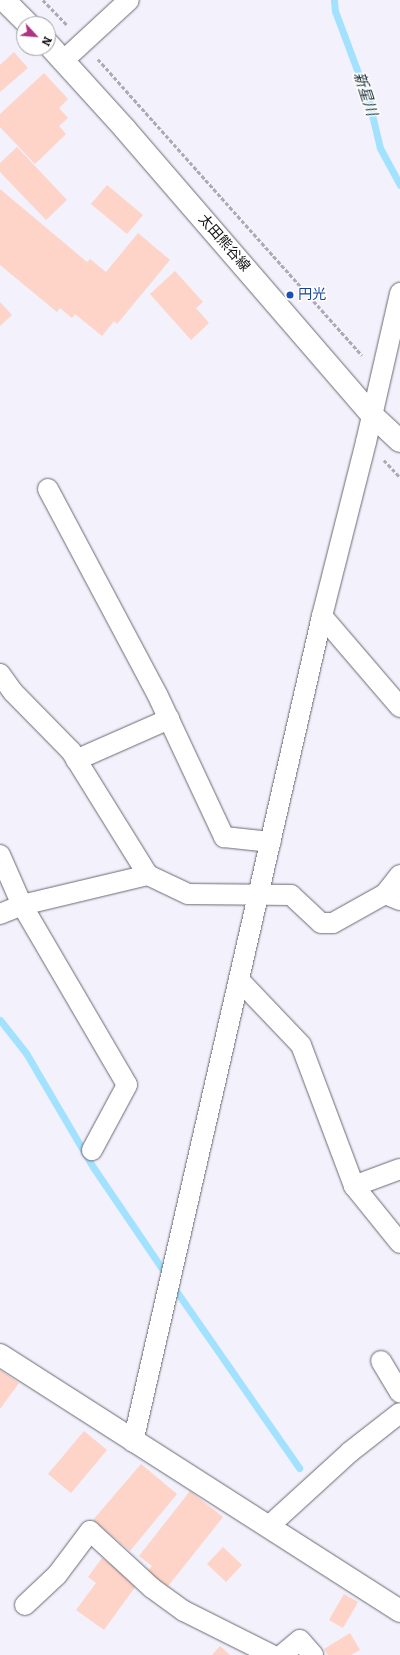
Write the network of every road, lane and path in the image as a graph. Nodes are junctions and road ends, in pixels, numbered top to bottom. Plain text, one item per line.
1 (4, 0) edge
2 (43, 0) edge
3 (129, 0) edge
4 (20, 16) edge
5 (83, 41) junction
6 (56, 52) edge
7 (64, 60) junction
8 (400, 293) edge
9 (341, 332) dead end
10 (372, 415) junction
11 (400, 441) edge
12 (48, 490) dead end
13 (322, 616) junction
14 (0, 674) edge
15 (400, 707) edge
16 (169, 719) junction
17 (76, 760) junction
18 (271, 842) junction
19 (0, 855) edge
20 (400, 875) edge
21 (148, 876) junction
22 (258, 894) junction
23 (392, 897) edge
24 (22, 905) junction
25 (0, 914) edge
26 (240, 981) junction
27 (92, 1150) dead end
28 (400, 1169) edge
29 (354, 1186) junction
30 (400, 1243) edge
31 (0, 1355) edge
32 (381, 1361) dead end
33 (400, 1393) edge
34 (400, 1413) edge
35 (133, 1442) junction
36 (269, 1526) junction
37 (25, 1605) dead end
38 (400, 1611) edge
39 (272, 1655) edge
40 (282, 1655) edge
41 (313, 1655) edge

1 - 4 main road
2 - 5 path
3 - 5 street
5 - 7 street
5 - 9 path
6 - 7 main road, 太田熊谷線
7 - 10 main road, 太田熊谷線
8 - 10 street
10 - 11 main road, 太田熊谷線
10 - 13 street
12 - 16 street
13 - 15 street
13 - 18 street
14 - 17 street
16 - 17 street
16 - 18 street
17 - 21 street
18 - 22 street
19 - 24 street
20 - 23 street
21 - 22 street
21 - 24 street
22 - 23 street
22 - 26 street
24 - 25 street
24 - 27 street
26 - 29 street
26 - 35 street
28 - 29 street
29 - 30 street
31 - 35 main road
32 - 33 street
34 - 36 street
35 - 36 main road
36 - 38 main road
37 - 39 street
40 - 41 street

